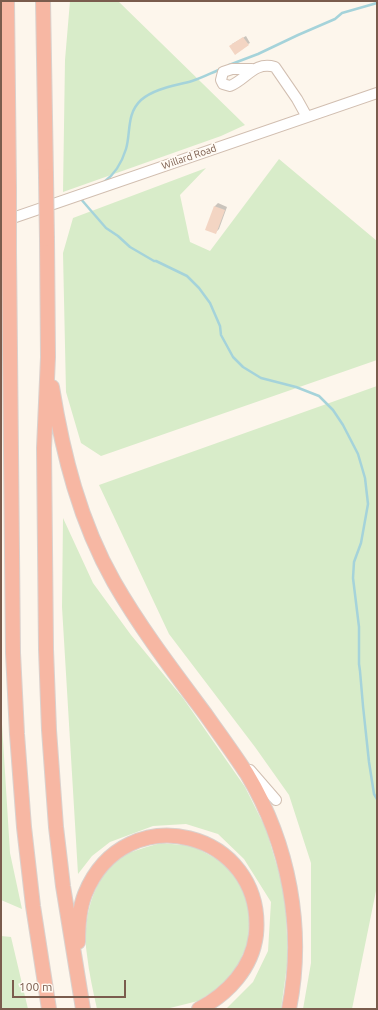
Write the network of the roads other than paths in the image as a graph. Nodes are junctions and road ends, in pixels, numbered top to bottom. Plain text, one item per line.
1 (7, 1) edge
2 (43, 1) edge
3 (252, 69) dead end
4 (377, 92) edge
5 (307, 117) junction
6 (1, 222) edge
7 (9, 306) junction
8 (48, 357) junction
9 (1, 394) edge
10 (221, 737) junction
11 (276, 800) dead end
12 (76, 968) junction
13 (49, 1009) edge
14 (83, 1009) edge
15 (199, 1009) edge
16 (289, 1009) edge

1 - 7 highway, bridge
2 - 8 highway, bridge
3 - 5 street
4 - 5 street, Willard Road
5 - 6 street, Willard Road
7 - 9 highway
7 - 13 highway
8 - 10 highway
8 - 12 highway
10 - 11 street
10 - 16 highway
12 - 14 highway
12 - 15 highway

